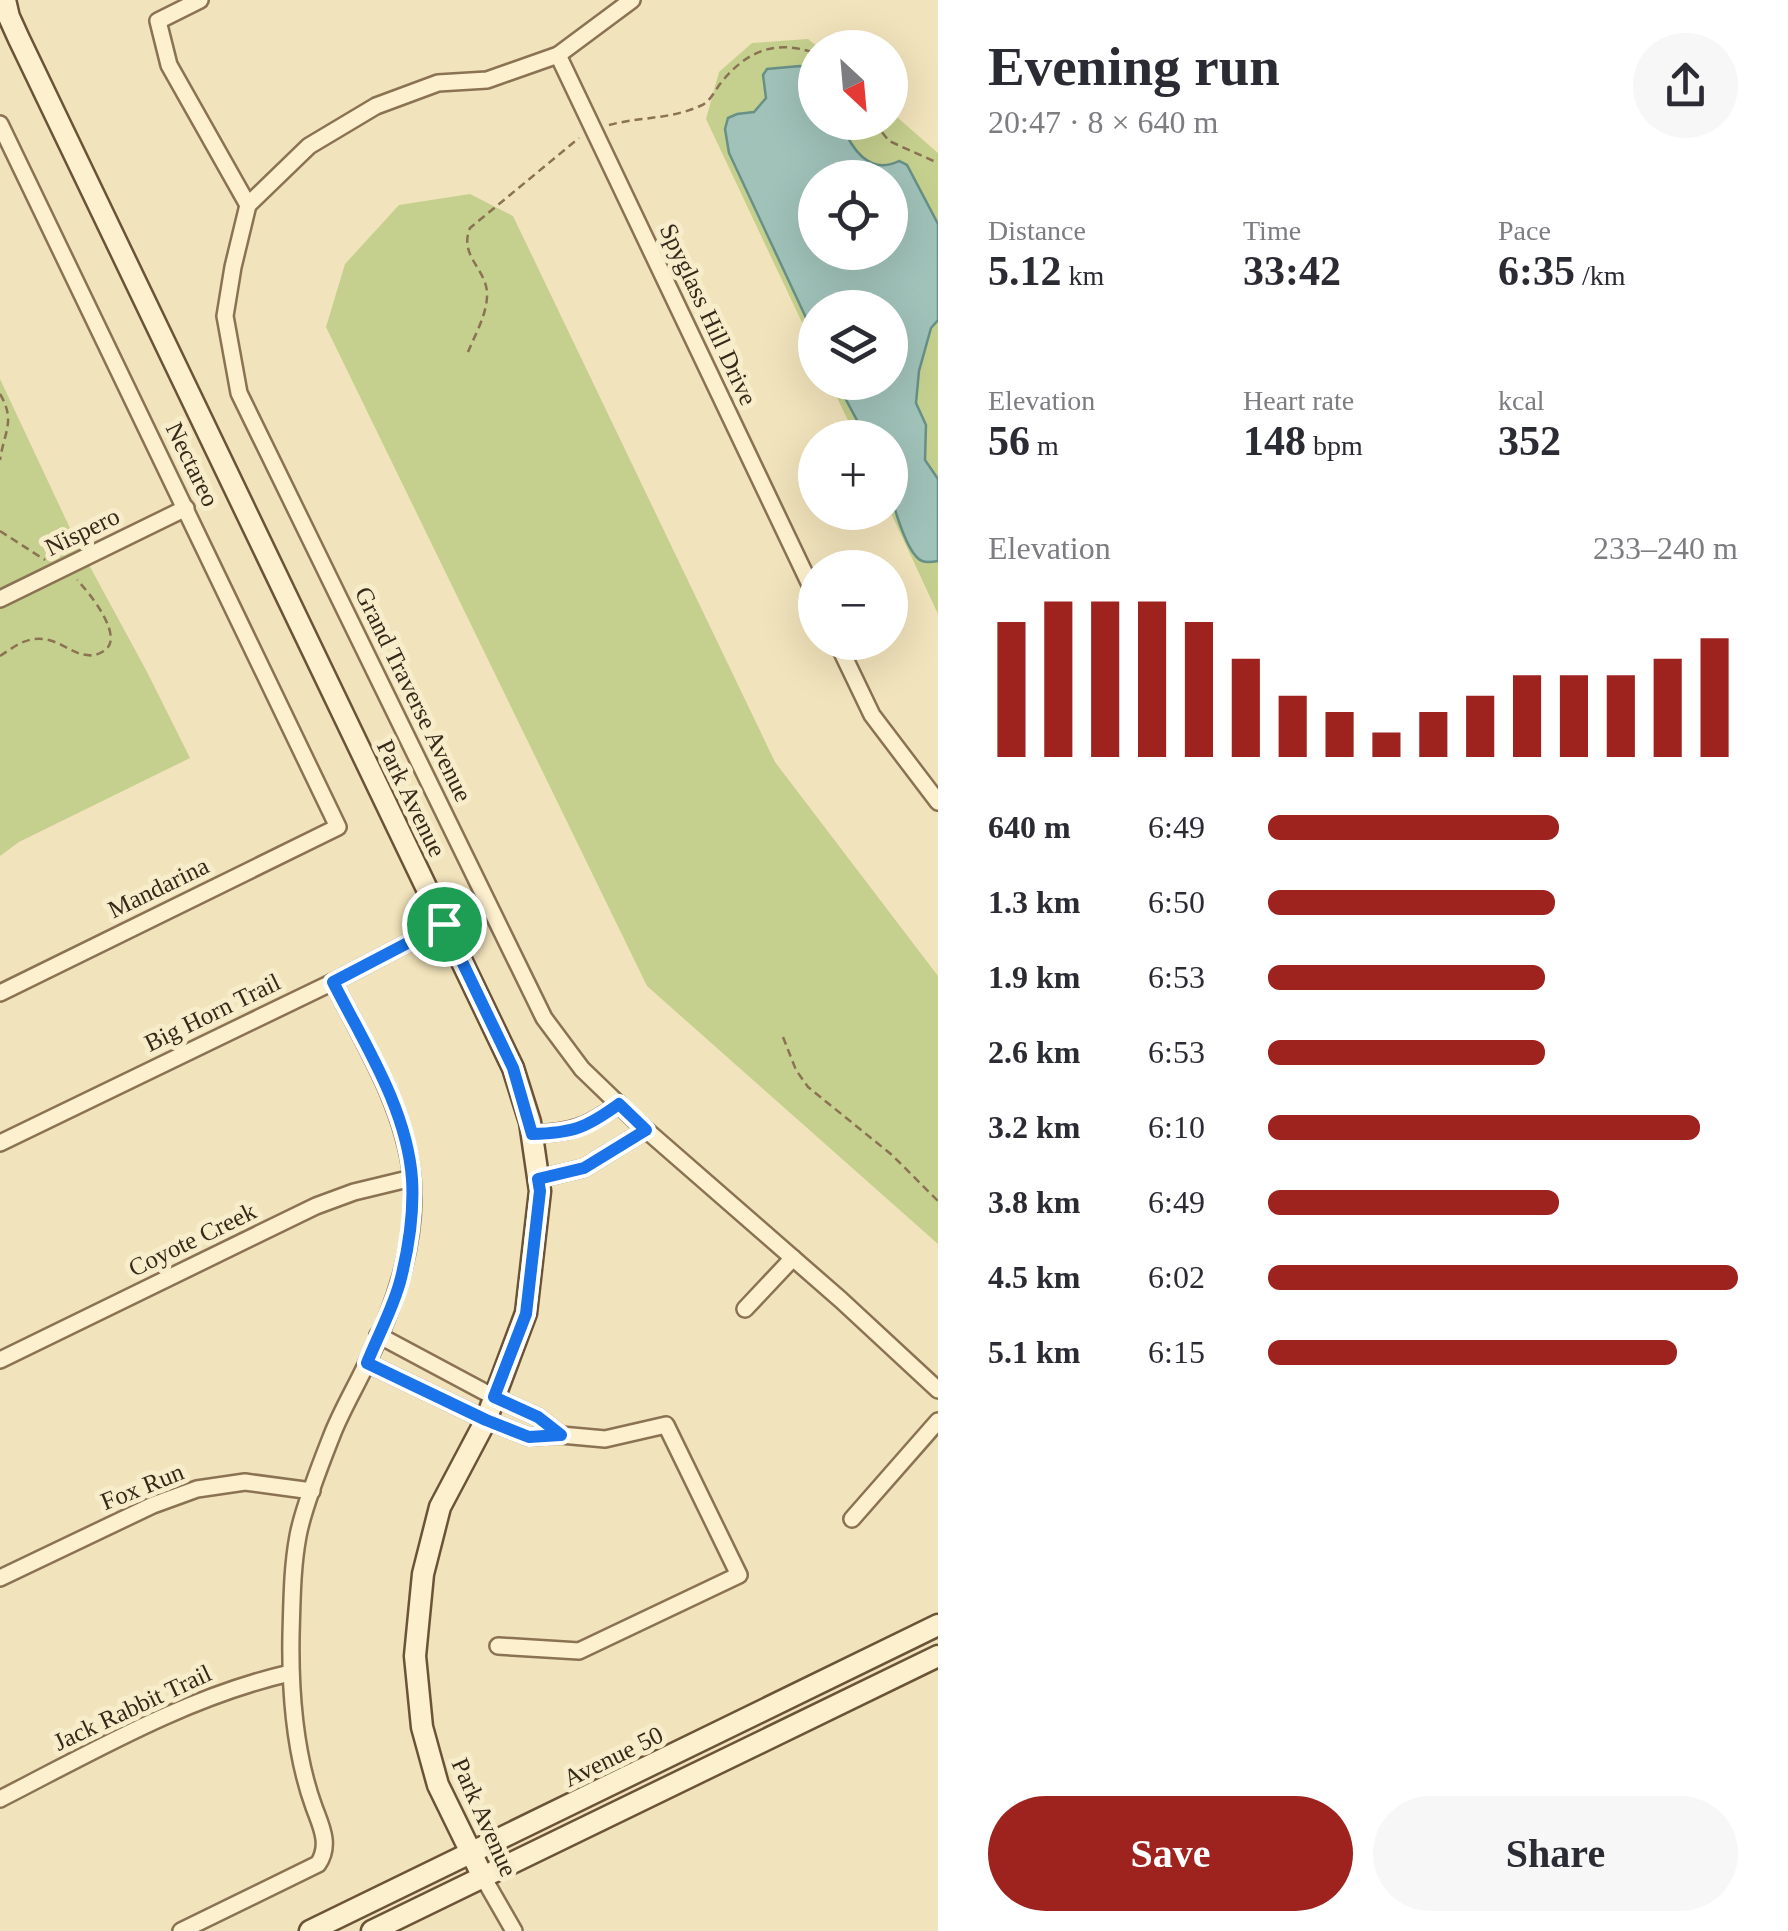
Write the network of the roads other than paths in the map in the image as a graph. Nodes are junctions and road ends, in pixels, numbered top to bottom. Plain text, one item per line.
1 (5, 0) edge
2 (200, 0) edge
3 (632, 0) edge
4 (558, 55) junction
5 (0, 124) edge
6 (248, 205) junction
7 (186, 508) junction
8 (798, 560) edge
9 (0, 599) edge
10 (846, 660) edge
11 (938, 802) edge
12 (338, 827) joint
13 (444, 924) junction
14 (333, 982) junction
15 (0, 993) edge
16 (619, 1104) junction
17 (646, 1130) junction
18 (532, 1134) junction
19 (0, 1142) edge
20 (412, 1178) junction
21 (538, 1179) junction
22 (793, 1258) junction
23 (745, 1309) dead end
24 (378, 1335) junction
25 (0, 1360) edge
26 (367, 1363) junction
27 (938, 1390) edge
28 (494, 1397) junction
29 (486, 1420) junction
30 (938, 1421) edge
31 (561, 1435) junction
32 (312, 1491) junction
33 (852, 1519) dead end
34 (0, 1578) edge
35 (938, 1625) edge
36 (498, 1646) dead end
37 (938, 1656) edge
38 (290, 1673) junction
39 (0, 1798) edge
40 (471, 1853) junction
41 (483, 1877) junction
42 (181, 1931) edge
43 (310, 1931) edge
44 (372, 1931) edge
45 (514, 1931) edge

1 - 13 street, Park Avenue
2 - 6 street
3 - 4 street
4 - 6 street
4 - 8 street, Spyglass Hill Drive
5 - 7 street, Nectareo
6 - 16 street, Grand Traverse Avenue
7 - 9 street, Nispero
7 - 12 street, Nectareo
10 - 11 street
12 - 15 street, Mandarina
13 - 14 street, Big Horn Trail
13 - 18 street, Park Avenue
14 - 19 street, Big Horn Trail
14 - 20 street
16 - 17 street, Grand Traverse Avenue
16 - 18 street
17 - 21 street
17 - 22 street, Grand Traverse Avenue
18 - 21 street, Park Avenue
20 - 24 street
20 - 25 street, Coyote Creek
21 - 28 street, Park Avenue
22 - 23 street
22 - 27 street, Grand Traverse Avenue
24 - 26 street
24 - 28 street
26 - 29 street
26 - 32 street
28 - 29 street, Park Avenue
28 - 31 street
29 - 31 street
29 - 40 street, Park Avenue
30 - 33 street
31 - 36 street
32 - 34 street, Fox Run
32 - 38 street
35 - 40 street, Avenue 50
37 - 41 street, Avenue 50
38 - 39 street, Jack Rabbit Trail
38 - 42 street
40 - 41 street, Park Avenue
40 - 43 street, Avenue 50
41 - 44 street, Avenue 50
41 - 45 street, Park Avenue

